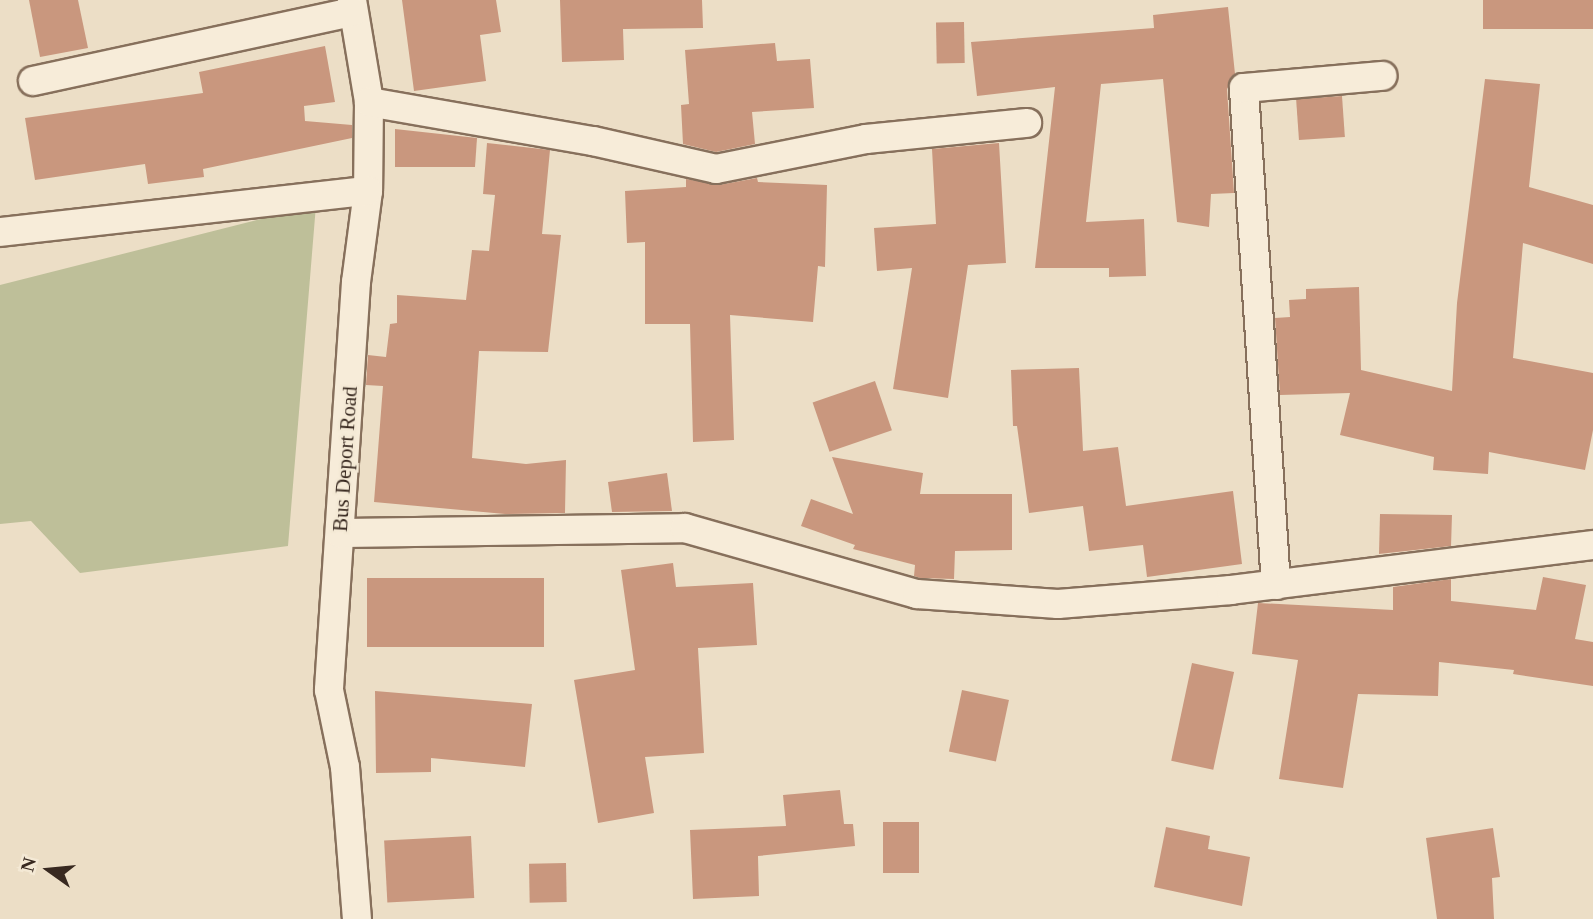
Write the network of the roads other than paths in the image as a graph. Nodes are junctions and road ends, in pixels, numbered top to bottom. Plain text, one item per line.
1 (353, 6) edge
2 (1382, 76) dead end
3 (33, 80) dead end
4 (369, 102) junction
5 (1027, 123) dead end
6 (368, 191) junction
7 (0, 232) edge
8 (340, 533) junction
9 (1593, 545) edge
10 (1276, 585) junction
11 (357, 919) edge

1 - 3 street
1 - 4 street, Bus Deport Road
2 - 10 street
4 - 5 street
4 - 6 street, Bus Deport Road
6 - 7 street
6 - 8 street, Bus Deport Road
8 - 10 street
8 - 11 street, Bus Deport Road
9 - 10 street

